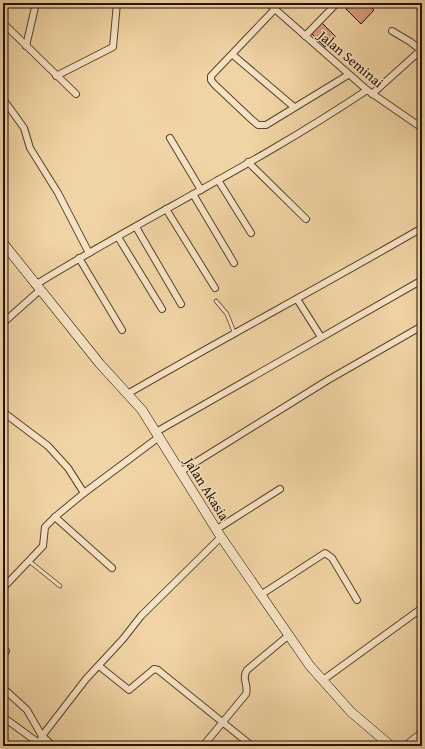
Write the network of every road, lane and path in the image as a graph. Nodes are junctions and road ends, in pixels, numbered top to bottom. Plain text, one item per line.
1 (36, 3) edge
2 (117, 3) edge
3 (268, 3) edge
4 (337, 3) edge
5 (274, 10) junction
6 (3, 23) edge
7 (392, 31) dead end
8 (305, 36) junction
9 (26, 46) junction
10 (421, 50) edge
11 (233, 55) junction
12 (348, 74) junction
13 (56, 76) junction
14 (369, 92) junction
15 (76, 94) dead end
16 (3, 101) edge
17 (294, 107) junction
18 (422, 128) edge
19 (170, 138) dead end
20 (248, 162) junction
21 (218, 180) junction
22 (201, 190) junction
23 (193, 194) junction
24 (166, 209) junction
25 (306, 219) dead end
26 (136, 227) junction
27 (422, 228) edge
28 (251, 233) dead end
29 (118, 237) junction
30 (3, 243) edge
31 (89, 253) junction
32 (79, 258) junction
33 (234, 263) dead end
34 (422, 280) edge
35 (38, 287) junction
36 (215, 288) dead end
37 (297, 299) junction
38 (216, 301) dead end
39 (181, 304) dead end
40 (162, 309) dead end
41 (3, 323) edge
42 (422, 326) edge
43 (122, 330) dead end
44 (234, 332) junction
45 (321, 337) junction
46 (128, 394) junction
47 (3, 412) edge
48 (157, 434) junction
49 (180, 472) junction
50 (280, 490) dead end
51 (84, 493) junction
52 (55, 517) junction
53 (219, 533) junction
54 (29, 561) junction
55 (112, 568) dead end
56 (60, 586) dead end
57 (3, 588) edge
58 (262, 594) junction
59 (357, 600) dead end
60 (422, 608) edge
61 (289, 635) junction
62 (3, 649) edge
63 (3, 655) edge
64 (99, 666) junction
65 (323, 680) junction
66 (3, 688) edge
67 (3, 717) edge
68 (222, 722) junction
69 (422, 734) edge
70 (42, 736) junction
71 (39, 745) edge
72 (53, 746) edge
73 (203, 746) edge
74 (251, 746) edge
75 (391, 746) edge
76 (408, 746) edge

1 - 9 street
2 - 13 street
3 - 5 street, Jalan Seminai
4 - 8 street
5 - 8 street, Jalan Seminai
5 - 11 street
6 - 9 street
7 - 10 street
8 - 12 street, Jalan Seminai
9 - 13 street
10 - 14 street
11 - 17 street
11 - 17 street
12 - 14 street, Jalan Seminai
12 - 17 street
13 - 15 street
14 - 18 street, Jalan Seminai
14 - 20 street
16 - 31 street
19 - 22 street
20 - 21 street
20 - 25 street
21 - 22 street
21 - 28 street
22 - 23 street
23 - 24 street
23 - 33 street
24 - 26 street
24 - 36 street
26 - 29 street
26 - 39 street
27 - 37 street
29 - 31 street
29 - 40 street
30 - 35 street, Jalan Akasia
31 - 32 street
32 - 35 street
32 - 43 street
34 - 45 street
35 - 41 street
35 - 46 street, Jalan Akasia
37 - 44 street
37 - 45 street
38 - 44 lane
42 - 49 street
44 - 46 street
45 - 48 street
46 - 48 street, Jalan Akasia
47 - 51 street
48 - 49 street, Jalan Akasia
48 - 51 street
49 - 53 street, Jalan Akasia
50 - 53 street
51 - 52 street
52 - 54 street
52 - 55 street
53 - 58 street, Jalan Akasia
53 - 64 street
54 - 56 lane
54 - 57 street
58 - 59 street
58 - 61 street, Jalan Akasia
60 - 65 street
61 - 65 street, Jalan Akasia
61 - 68 street
62 - 63 street
64 - 68 street
64 - 70 street
65 - 75 street, Jalan Akasia
66 - 70 street
67 - 71 street
68 - 73 street
68 - 74 street
69 - 76 street
70 - 71 street
70 - 72 street

